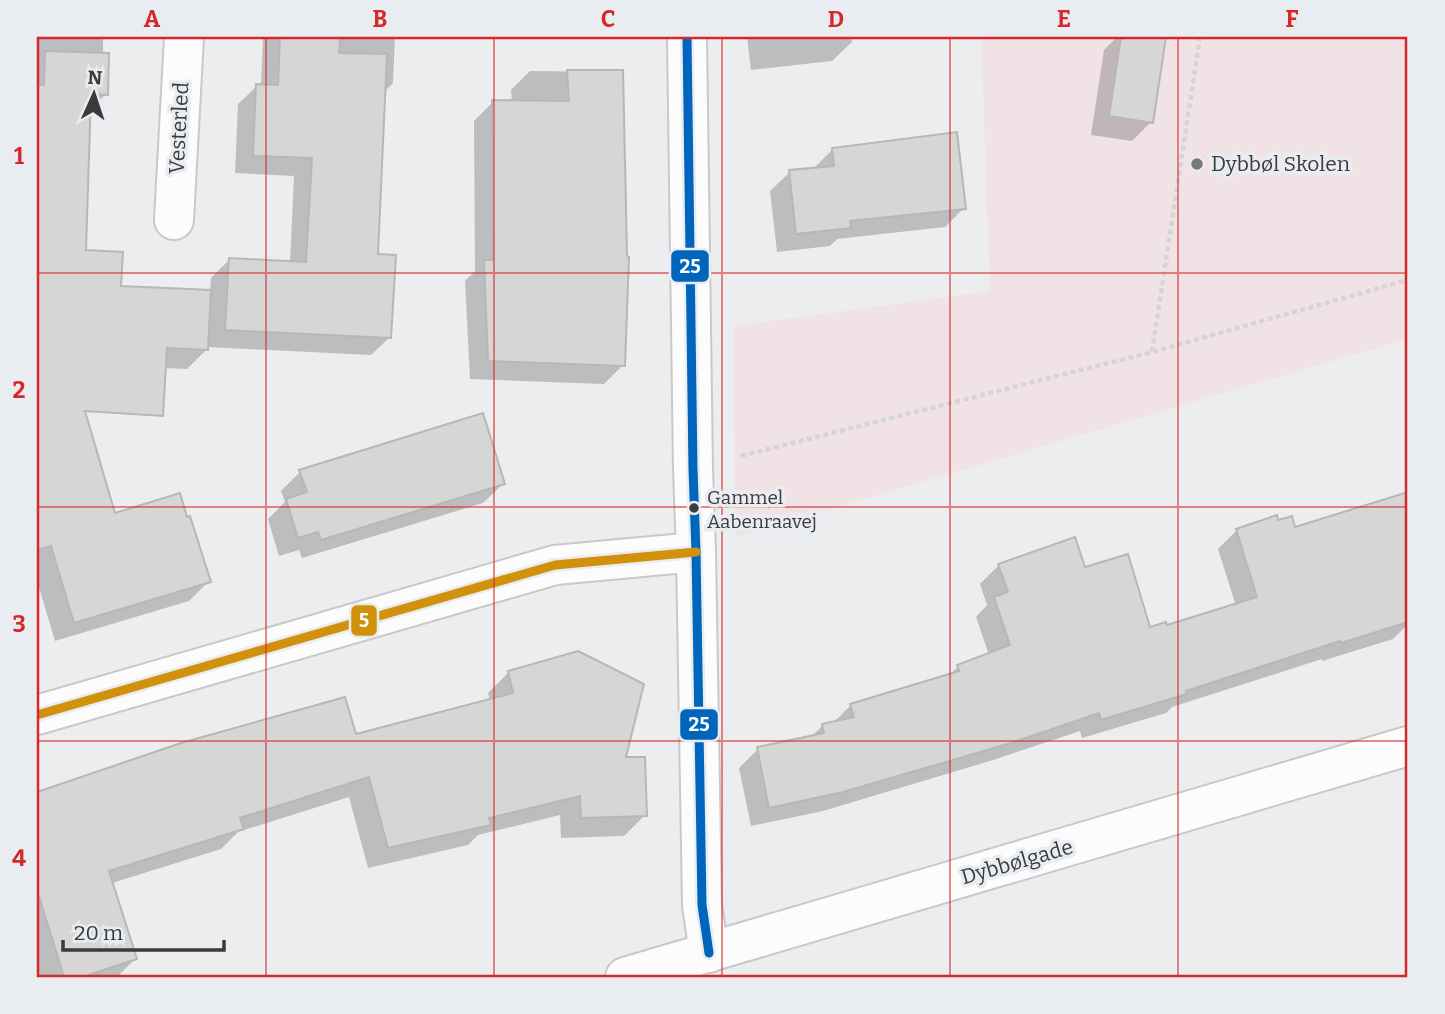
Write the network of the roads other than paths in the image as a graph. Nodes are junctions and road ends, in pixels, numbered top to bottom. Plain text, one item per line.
1 (184, 37) edge
2 (687, 37) edge
3 (174, 220) dead end
4 (696, 551) junction
5 (37, 715) edge
6 (1408, 747) edge
7 (709, 953) junction
8 (625, 977) edge

1 - 3 street, Vesterled
2 - 4 street
4 - 5 street
4 - 7 street
6 - 7 street, Dybbølgade
7 - 8 street, Dybbølgade

